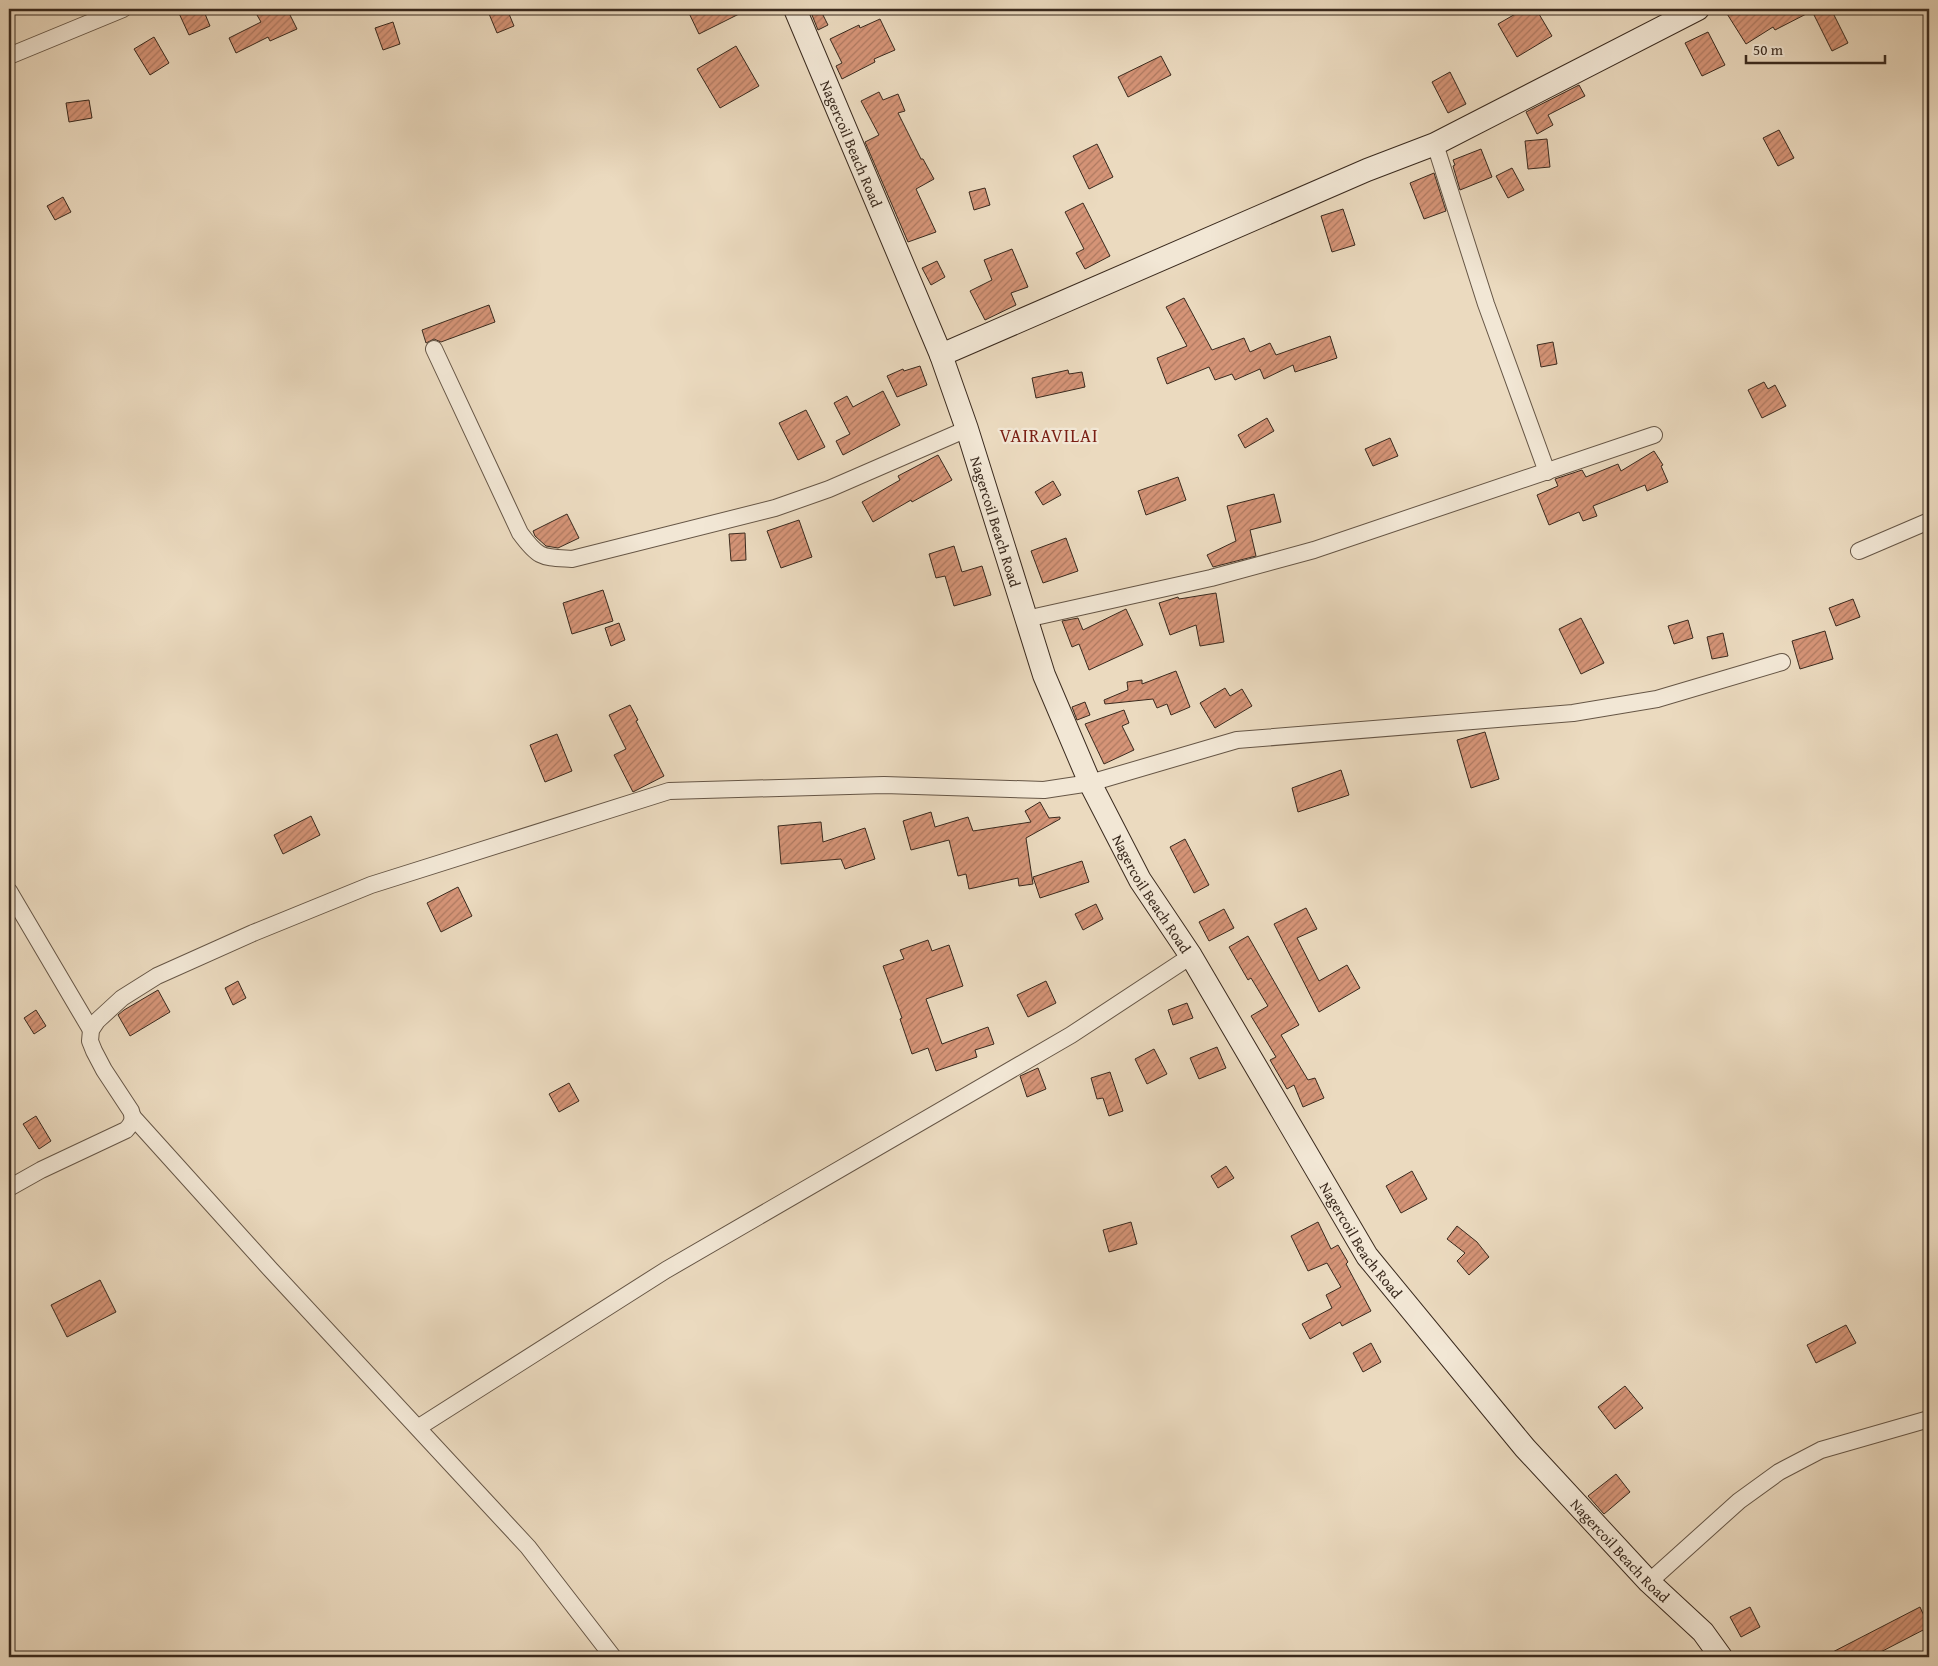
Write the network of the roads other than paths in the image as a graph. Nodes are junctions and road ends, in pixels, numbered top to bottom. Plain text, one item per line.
1 (123, 9) edge
2 (795, 9) edge
3 (1698, 9) edge
4 (10, 51) edge
5 (1435, 144) junction
6 (434, 349) dead end
7 (941, 355) junction
8 (967, 429) junction
9 (1654, 435) dead end
10 (1547, 472) junction
11 (1929, 521) edge
12 (1859, 551) dead end
13 (1026, 619) junction
14 (1782, 662) dead end
15 (1090, 783) junction
16 (9, 891) edge
17 (1191, 956) junction
18 (91, 1030) junction
19 (133, 1117) junction
20 (9, 1188) edge
21 (1929, 1419) edge
22 (418, 1427) junction
23 (1649, 1582) junction
24 (613, 1657) edge
25 (1722, 1657) edge

1 - 4 street
2 - 7 main road, Nagercoil Beach Road
3 - 5 main road
5 - 7 main road
5 - 10 street
6 - 8 street
7 - 8 main road, Nagercoil Beach Road
8 - 13 main road, Nagercoil Beach Road
9 - 10 street
10 - 13 street
11 - 12 street
13 - 15 main road, Nagercoil Beach Road
14 - 15 street
15 - 17 main road, Nagercoil Beach Road
15 - 18 street
16 - 18 street
17 - 22 street
17 - 23 main road, Nagercoil Beach Road
18 - 19 street
19 - 20 street
19 - 22 street
21 - 23 street
22 - 24 street
23 - 25 main road, Nagercoil Beach Road

